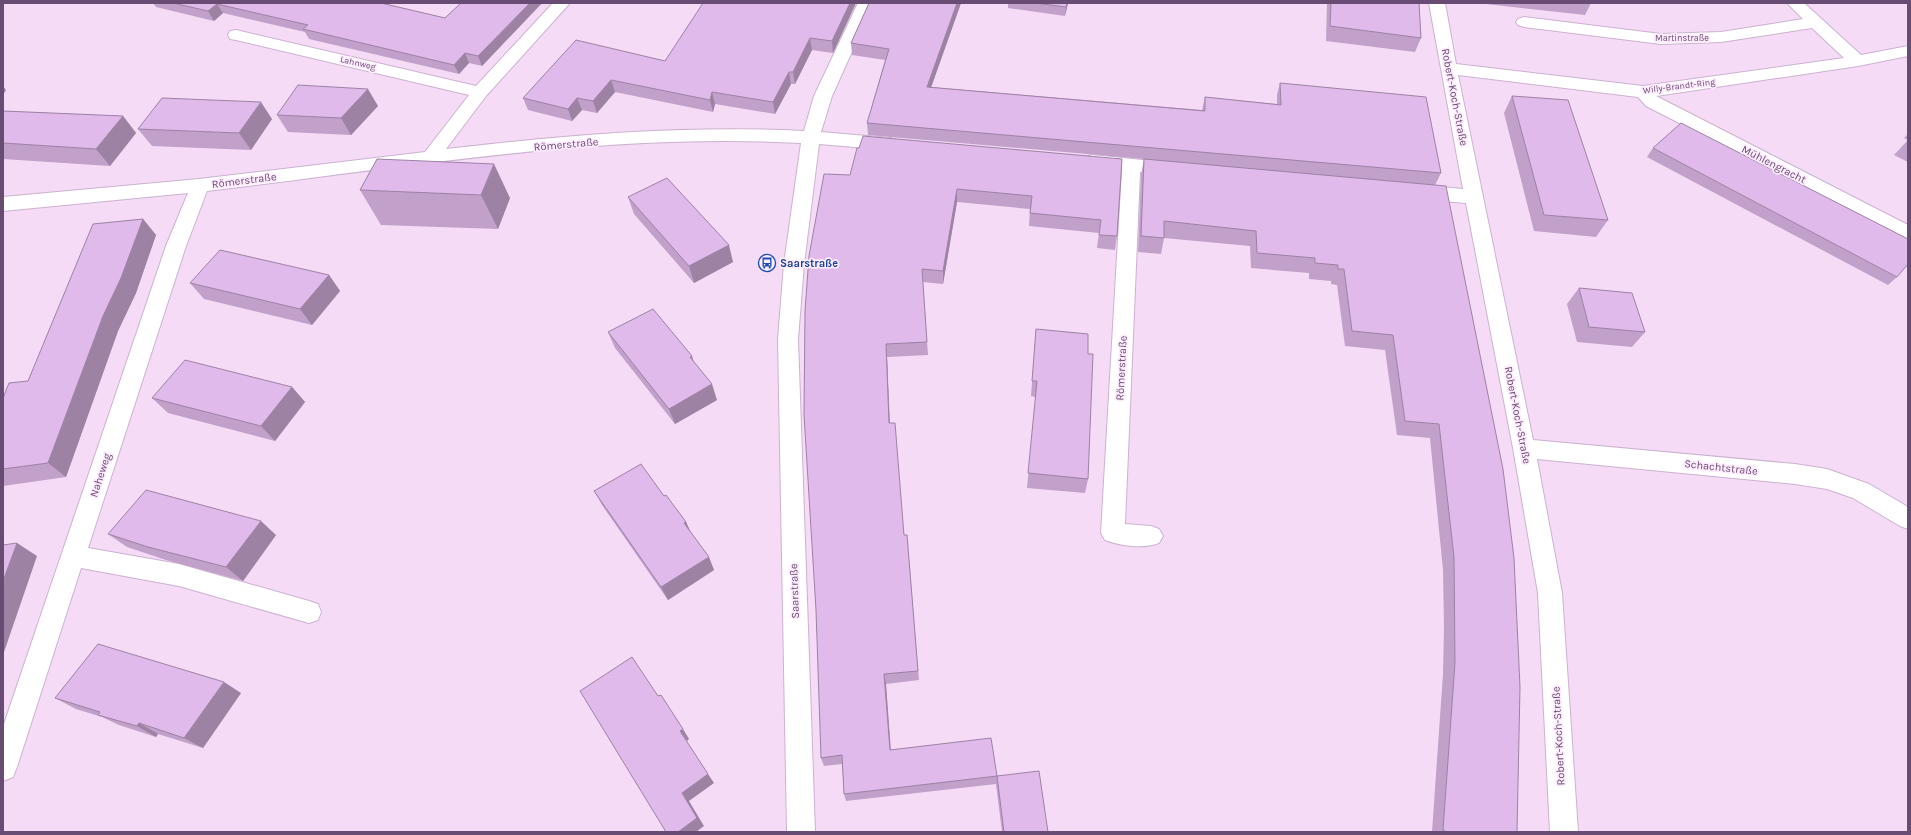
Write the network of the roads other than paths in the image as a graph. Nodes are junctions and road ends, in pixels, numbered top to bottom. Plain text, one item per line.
1 (562, 3) edge
2 (866, 3) edge
3 (1438, 3) edge
4 (1795, 3) edge
5 (1524, 22) dead end
6 (1816, 22) junction
7 (236, 35) dead end
8 (1908, 52) edge
9 (1858, 61) junction
10 (1448, 68) junction
11 (480, 92) junction
12 (1643, 92) junction
13 (811, 137) junction
14 (904, 145) edge
15 (431, 156) junction
16 (1076, 160) edge
17 (1131, 165) junction
18 (1193, 171) edge
19 (200, 185) junction
20 (1397, 190) edge
21 (1476, 198) junction
22 (3, 204) edge
23 (1908, 233) edge
24 (1524, 448) junction
25 (1908, 519) edge
26 (1151, 536) dead end
27 (73, 556) junction
28 (309, 612) dead end
29 (3, 766) edge
30 (801, 832) edge
31 (1564, 832) edge

1 - 11 street
2 - 13 street, Saarstraße
3 - 10 street, Robert-Koch-Straße
4 - 6 street
5 - 6 street, Martinstraße
6 - 9 street
7 - 11 street, Lahnweg
8 - 9 street, Willy-Brandt-Ring
9 - 12 street, Willy-Brandt-Ring
10 - 12 street, Willy-Brandt-Ring
10 - 21 street, Robert-Koch-Straße
11 - 15 street
12 - 23 street, Mühlengracht
13 - 14 street, Römerstraße
13 - 15 street, Römerstraße
13 - 30 street, Saarstraße
15 - 19 street, Römerstraße
16 - 17 street
17 - 18 street
17 - 26 street, Römerstraße
19 - 22 street, Römerstraße
19 - 27 street, Naheweg
20 - 21 street
21 - 24 street, Robert-Koch-Straße
24 - 25 street, Schachtstraße
24 - 31 street, Robert-Koch-Straße
27 - 28 street
27 - 29 street, Naheweg

